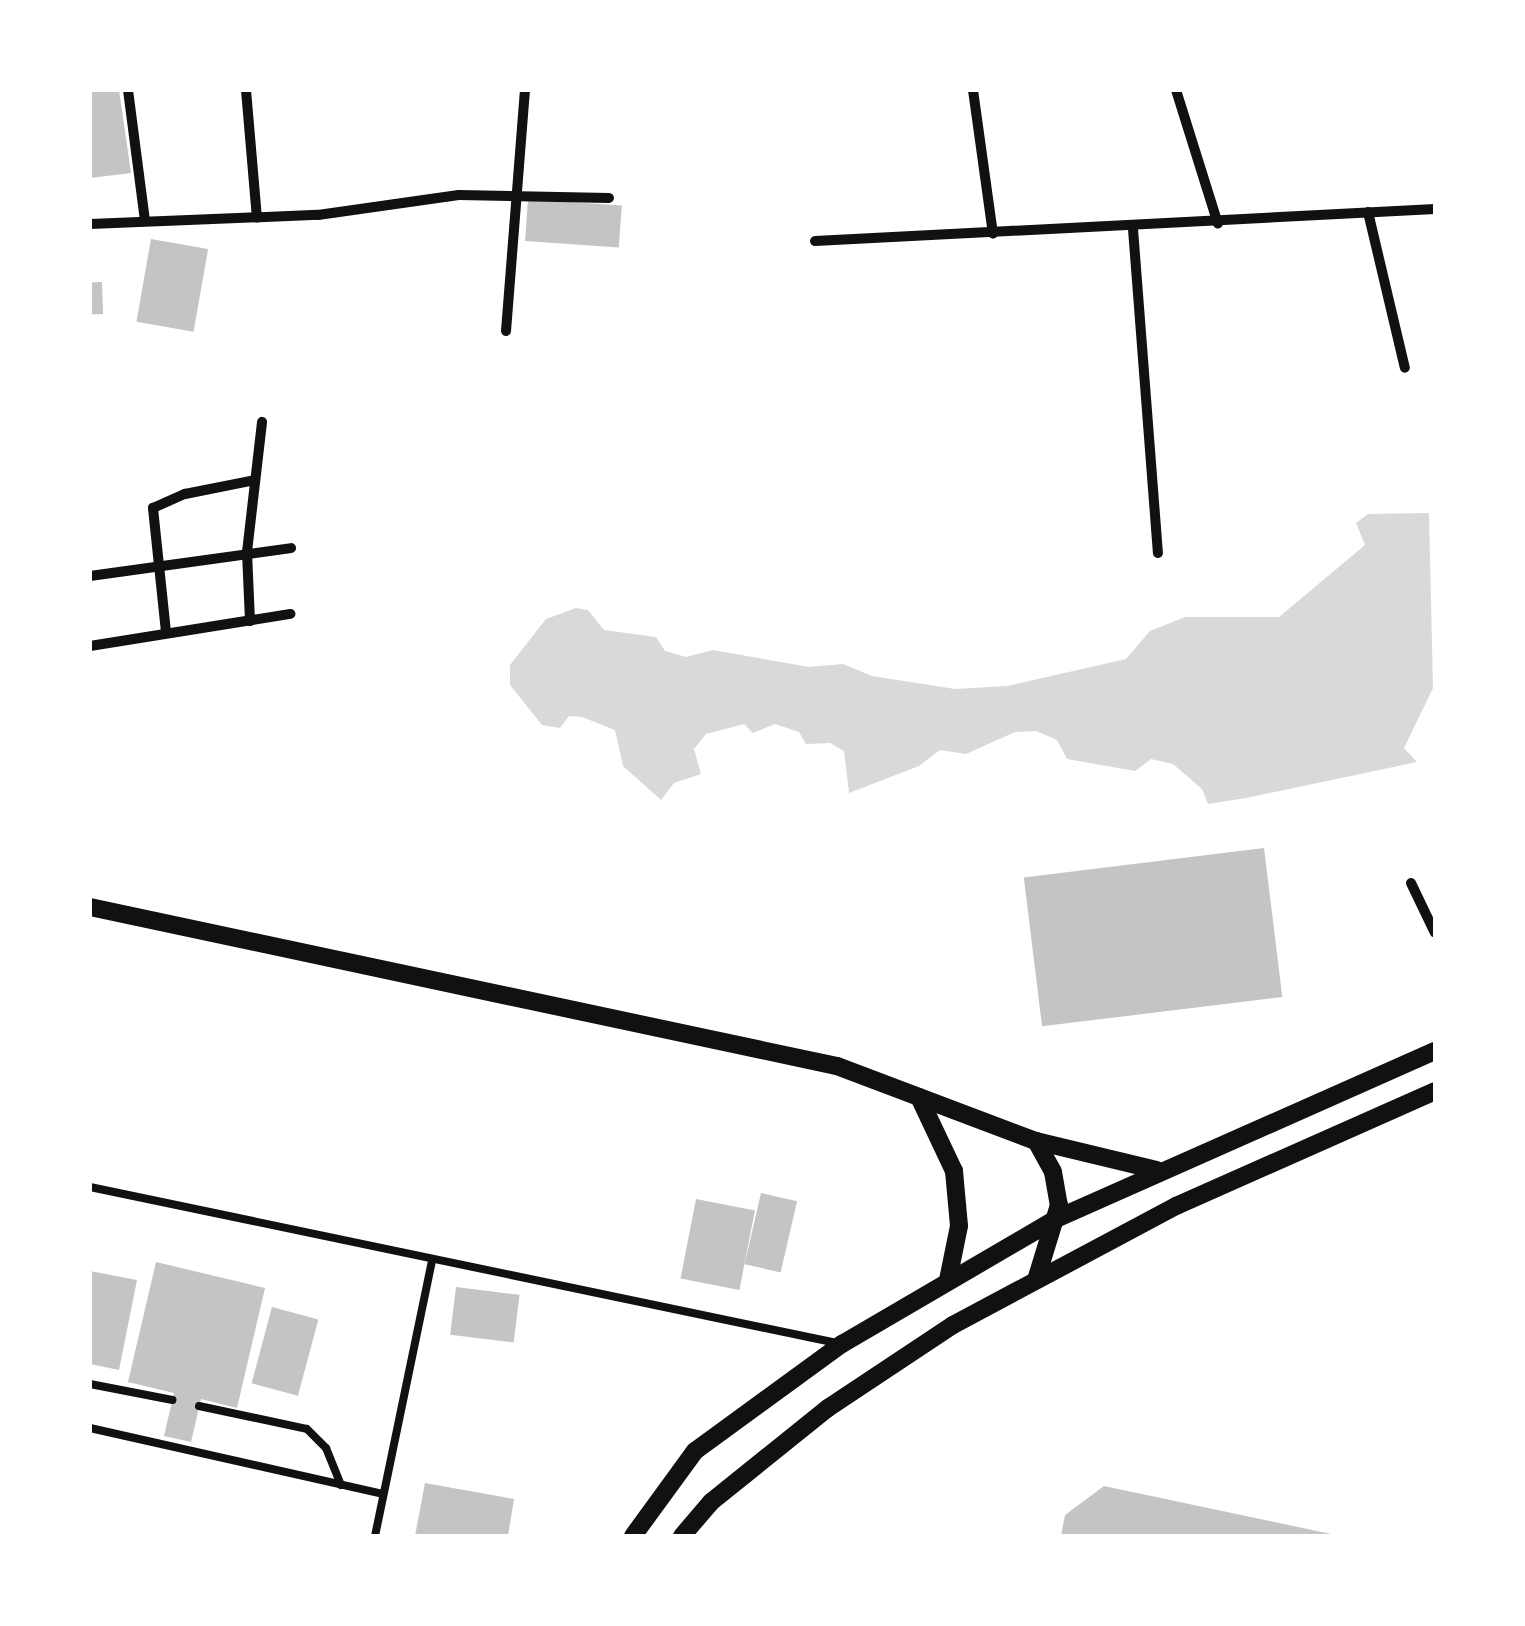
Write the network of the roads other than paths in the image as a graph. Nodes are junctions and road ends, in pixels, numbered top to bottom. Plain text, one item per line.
1 (128, 90) edge
2 (246, 90) edge
3 (525, 90) edge
4 (973, 90) edge
5 (1176, 90) edge
6 (520, 192) junction
7 (609, 198) dead end
8 (1435, 209) edge
9 (1368, 212) junction
10 (257, 218) junction
11 (145, 220) junction
12 (90, 224) edge
13 (1218, 224) junction
14 (1133, 228) junction
15 (992, 234) junction
16 (814, 242) dead end
17 (506, 331) dead end
18 (1404, 368) dead end
19 (262, 422) dead end
20 (255, 480) junction
21 (291, 548) dead end
22 (246, 552) junction
23 (1158, 553) dead end
24 (156, 567) junction
25 (90, 576) edge
26 (290, 614) dead end
27 (250, 621) junction
28 (166, 632) junction
29 (90, 646) edge
30 (1410, 883) dead end
31 (90, 907) edge
32 (1435, 932) edge
33 (1435, 1052) edge
34 (1435, 1090) edge
35 (919, 1097) junction
36 (1036, 1141) junction
37 (1157, 1170) junction
38 (90, 1188) edge
39 (1058, 1218) junction
40 (432, 1260) junction
41 (1037, 1278) junction
42 (948, 1280) junction
43 (842, 1344) junction
44 (90, 1384) edge
45 (172, 1400) dead end
46 (199, 1406) dead end
47 (90, 1428) edge
48 (342, 1485) junction
49 (383, 1494) junction
50 (375, 1536) edge
51 (633, 1536) edge
52 (682, 1536) edge

1 - 11 street
2 - 10 street
3 - 6 street
4 - 15 street
5 - 13 street
6 - 7 street
6 - 10 street
6 - 17 street
8 - 9 street
9 - 13 street
9 - 18 street
10 - 11 street
11 - 12 street
13 - 14 street
14 - 15 street
14 - 23 street
15 - 16 street
19 - 20 street
20 - 22 street
20 - 24 street
21 - 22 street
22 - 24 street
22 - 27 street
24 - 25 street
24 - 28 street
26 - 27 street
27 - 28 street
28 - 29 street
30 - 32 street
31 - 35 street
33 - 37 street
34 - 41 street
35 - 36 street
35 - 42 street
36 - 37 street
36 - 39 street
37 - 39 street
38 - 40 lane
39 - 41 street
39 - 42 street
40 - 43 lane
40 - 49 lane
41 - 52 street
42 - 43 street
43 - 51 street
44 - 45 lane
46 - 48 lane
47 - 48 lane
48 - 49 lane
49 - 50 lane

